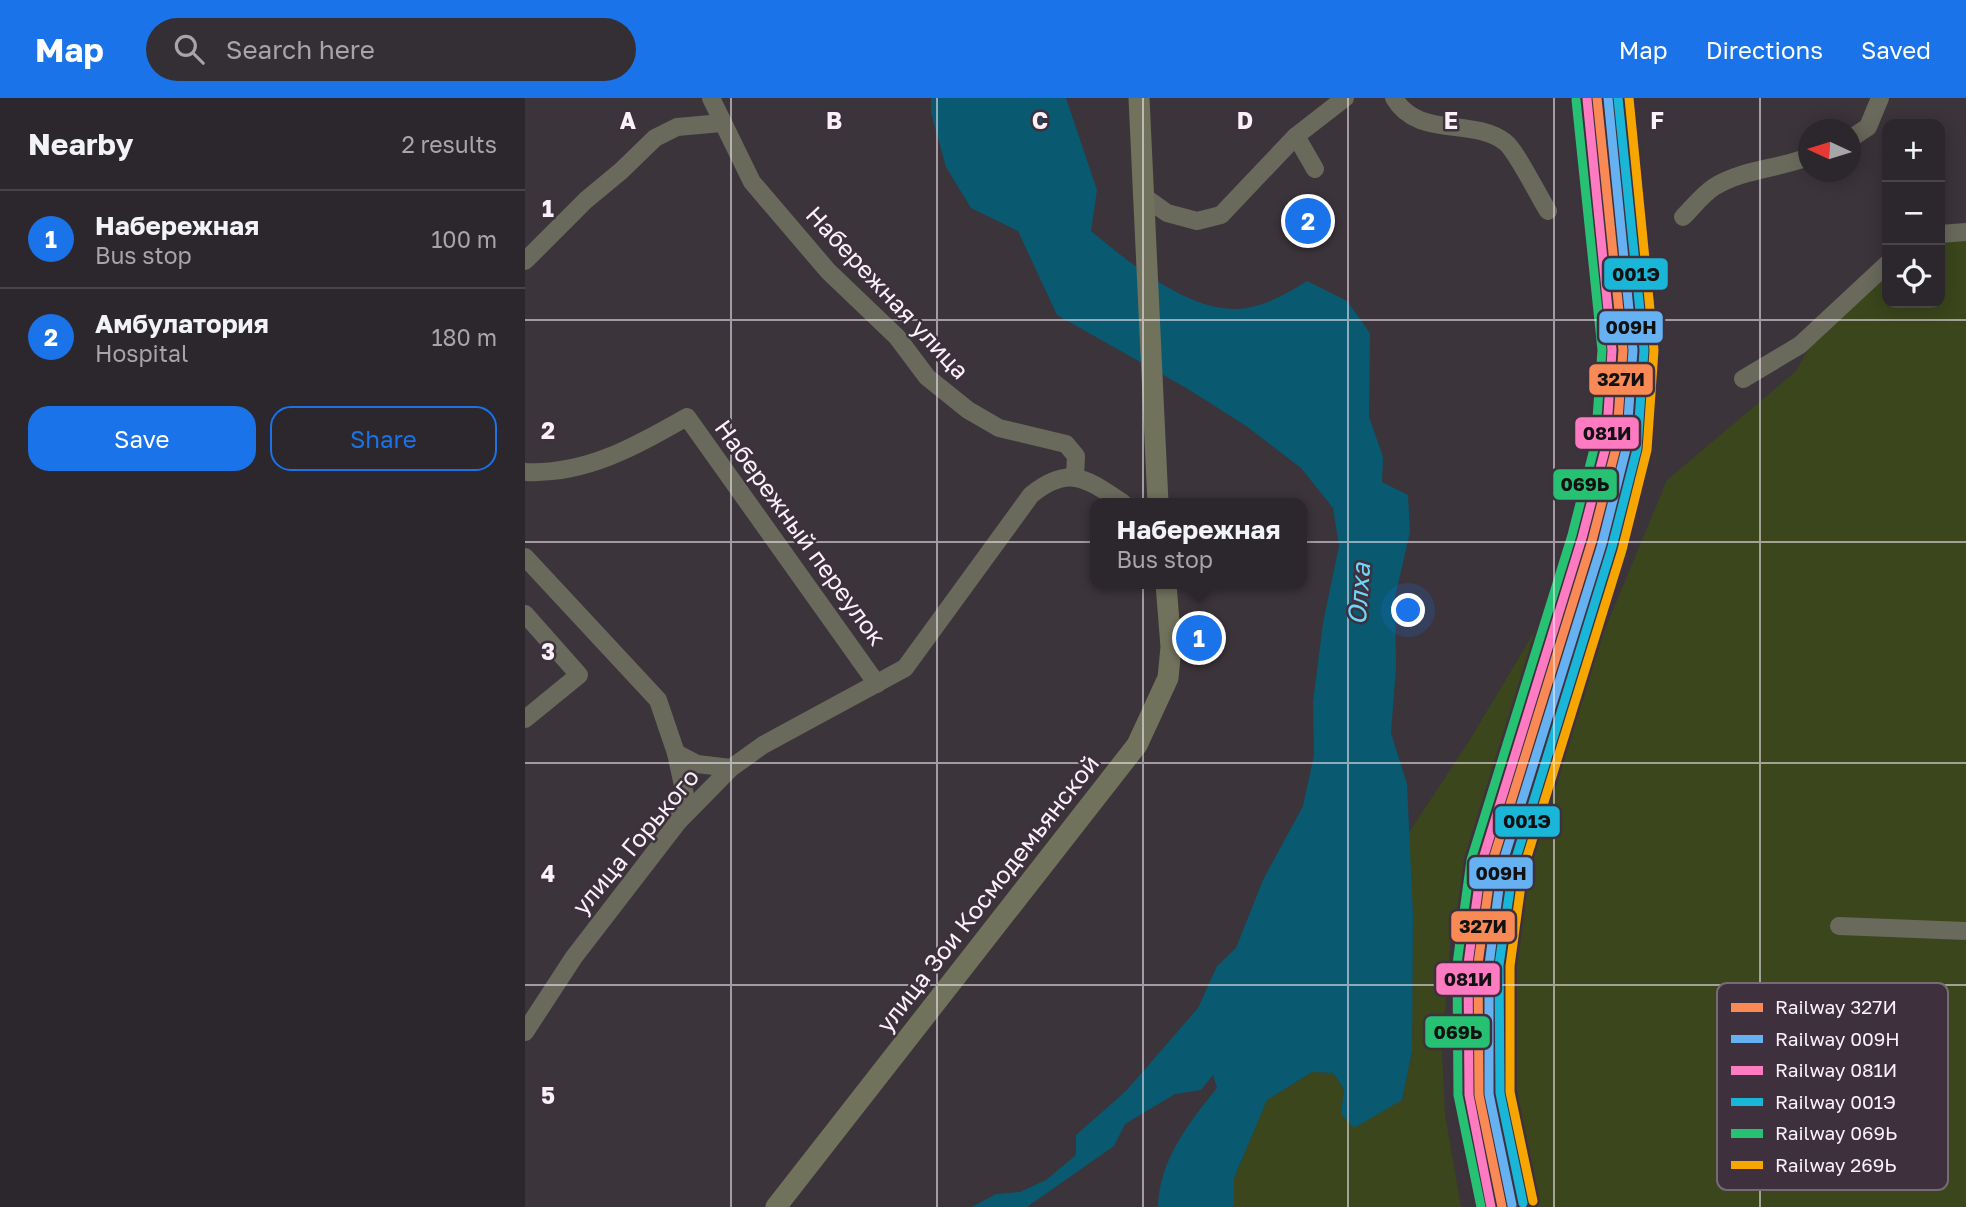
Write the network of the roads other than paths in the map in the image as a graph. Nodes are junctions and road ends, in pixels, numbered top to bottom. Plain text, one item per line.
1 (711, 98) edge
2 (1139, 98) edge
3 (1345, 98) edge
4 (1394, 98) edge
5 (1880, 98) edge
6 (722, 123) junction
7 (1861, 132) edge
8 (1296, 136) junction
9 (1798, 161) edge
10 (1315, 169) dead end
11 (1142, 204) junction
12 (1548, 211) dead end
13 (1682, 217) dead end
14 (1966, 232) edge
15 (1945, 234) edge
16 (525, 261) edge
17 (1882, 269) edge
18 (1743, 379) dead end
19 (525, 472) edge
20 (1075, 476) junction
21 (1116, 498) edge
22 (1158, 498) edge
23 (525, 557) edge
24 (1165, 589) edge
25 (525, 614) edge
26 (877, 684) junction
27 (525, 719) edge
28 (676, 753) junction
29 (731, 768) junction
30 (678, 822) junction
31 (1839, 926) dead end
32 (1966, 931) edge
33 (525, 1032) edge
34 (776, 1207) edge

1 - 6 street, Набережная улица
2 - 11 main road
3 - 8 street
4 - 12 street
5 - 7 street
6 - 16 street
6 - 20 street, Набережная улица
8 - 10 street
8 - 11 street
9 - 13 street
11 - 22 main road
14 - 15 street
17 - 18 street
19 - 26 street, Набережный переулок
20 - 21 street
20 - 26 street, улица Горького
23 - 28 street
24 - 34 main road, улица Зои Космодемьянской
25 - 27 street
26 - 29 street, улица Горького
28 - 29 street
28 - 30 street
29 - 30 street, улица Горького
30 - 33 street, улица Горького
31 - 32 street

